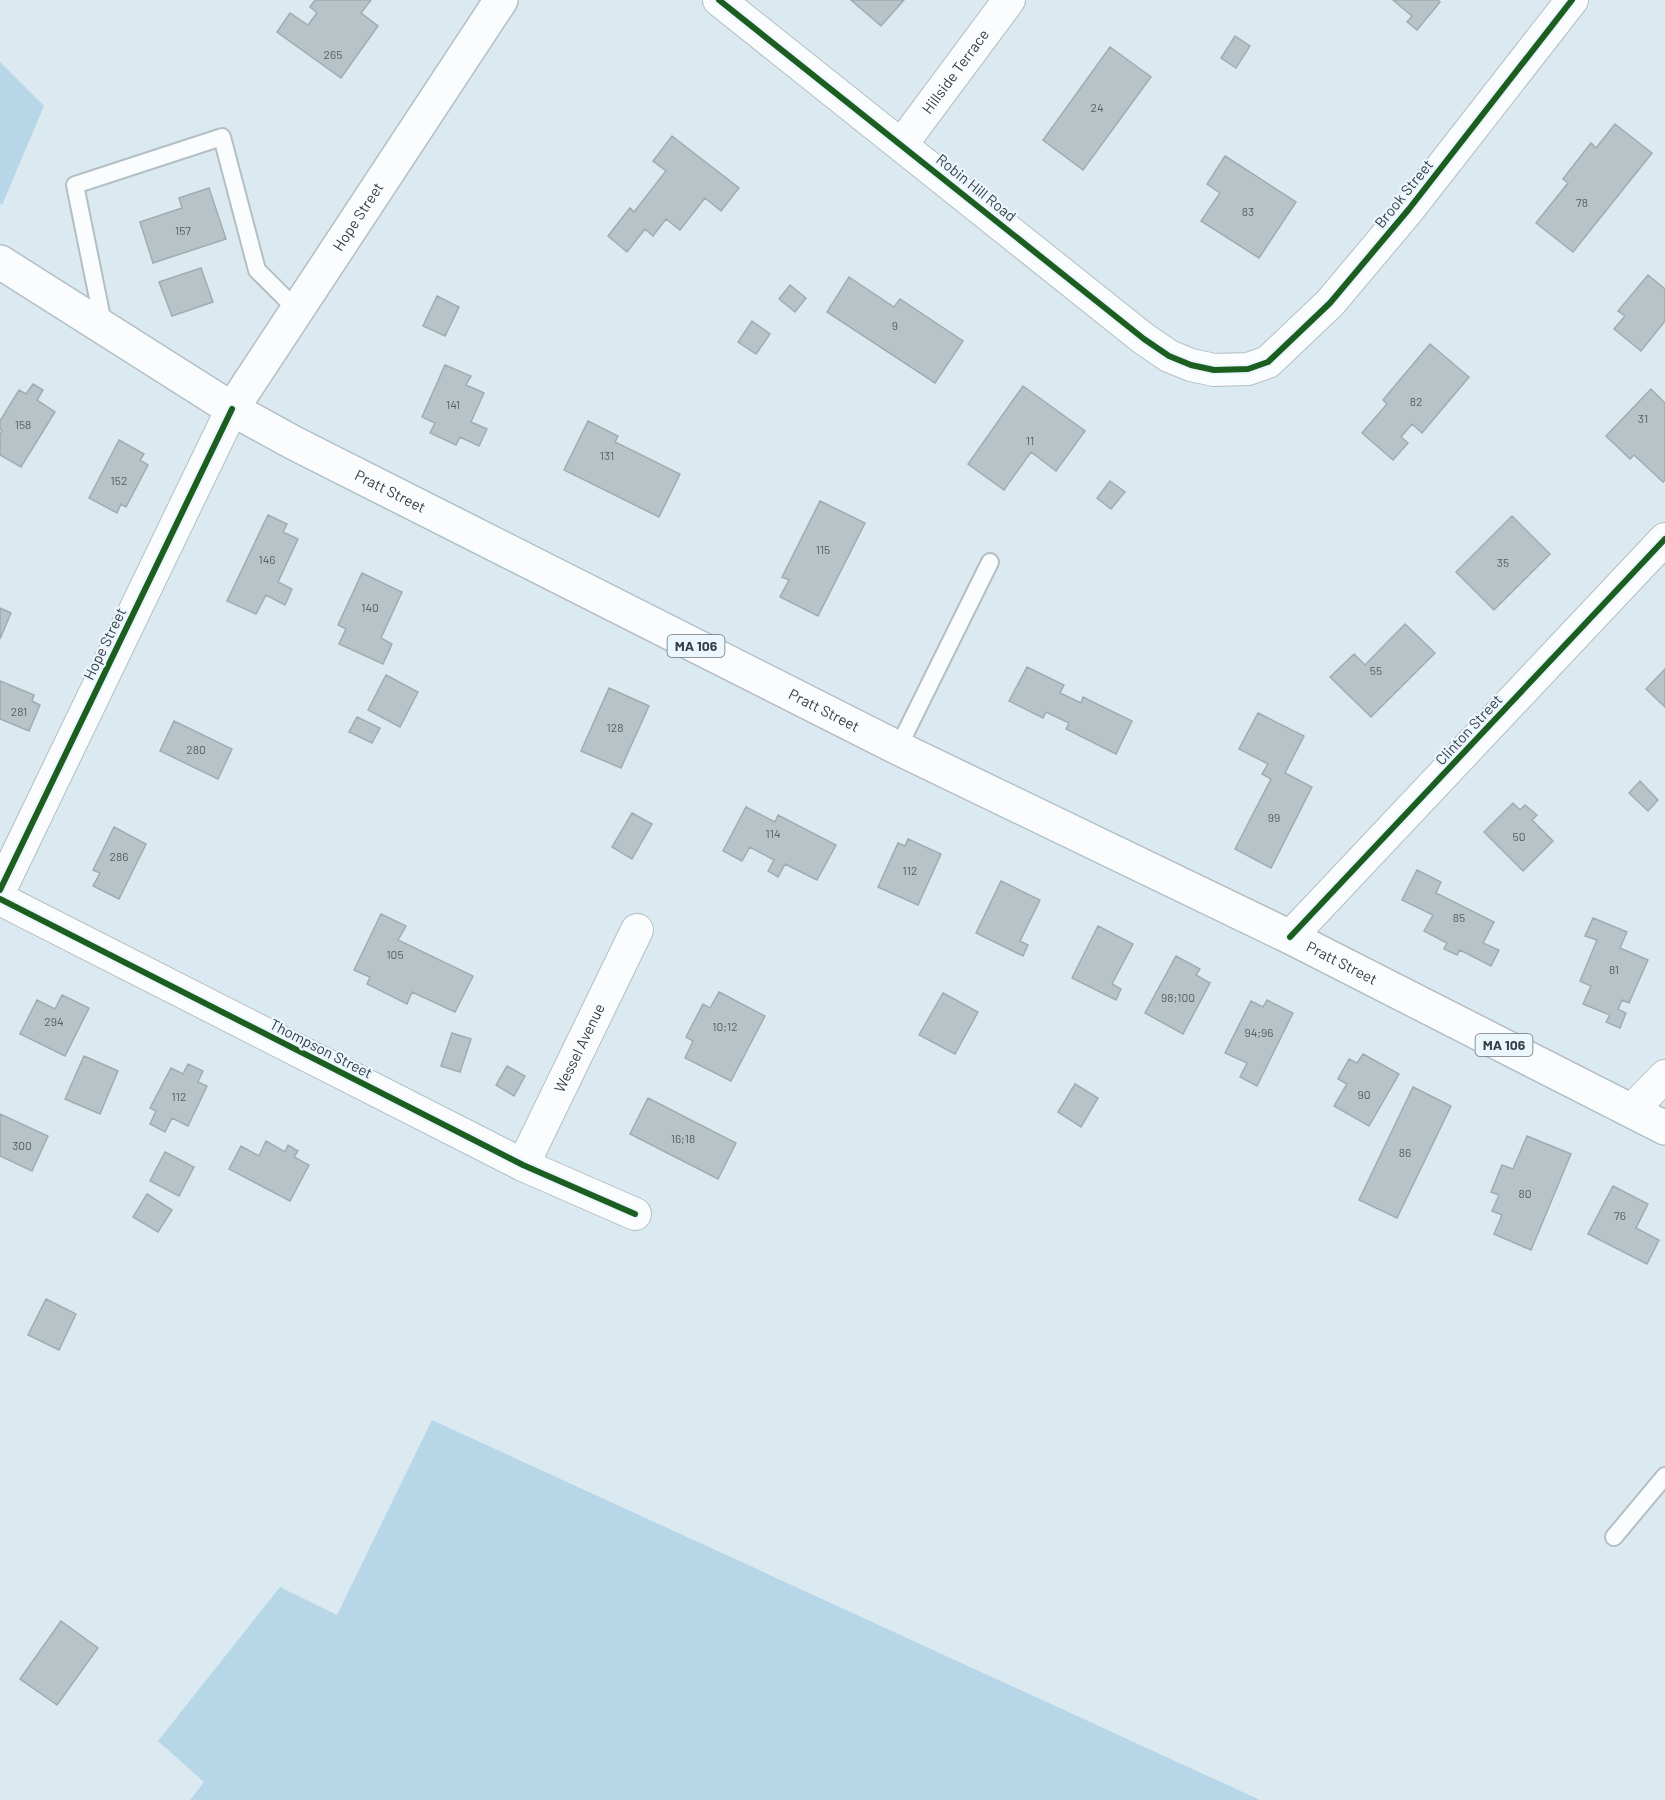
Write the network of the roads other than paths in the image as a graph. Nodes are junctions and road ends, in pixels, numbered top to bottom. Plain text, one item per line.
1 (501, 0) edge
2 (719, 0) edge
3 (1009, 0) edge
4 (1572, 0) edge
5 (902, 144) junction
6 (0, 262) edge
7 (297, 310) junction
8 (105, 329) junction
9 (1230, 370) joint
10 (232, 409) junction
11 (1665, 539) edge
12 (990, 562) dead end
13 (898, 748) junction
14 (0, 890) edge
15 (0, 899) edge
16 (638, 930) dead end
17 (1290, 937) junction
18 (1665, 1076) edge
19 (1632, 1110) junction
20 (1665, 1128) edge
21 (523, 1165) junction
22 (635, 1214) dead end
23 (1665, 1476) edge
24 (1614, 1537) dead end

1 - 7 main road, Hope Street
2 - 5 street, Robin Hill Road
3 - 5 street, Hillside Terrace
4 - 9 street, Brook Street
5 - 9 street, Robin Hill Road
6 - 8 main road, Pratt Street / MA 106
7 - 8 lane
7 - 10 main road, Hope Street
8 - 10 main road, Pratt Street / MA 106
10 - 13 main road, Pratt Street / MA 106
10 - 14 street, Hope Street
11 - 17 street, Clinton Street
12 - 13 lane
13 - 17 main road, Pratt Street / MA 106
15 - 21 street, Thompson Street
16 - 21 street, Wessel Avenue
17 - 19 main road, Pratt Street / MA 106
18 - 19 street
19 - 20 main road, Pratt Street / MA 106
21 - 22 street, Thompson Street
23 - 24 lane

